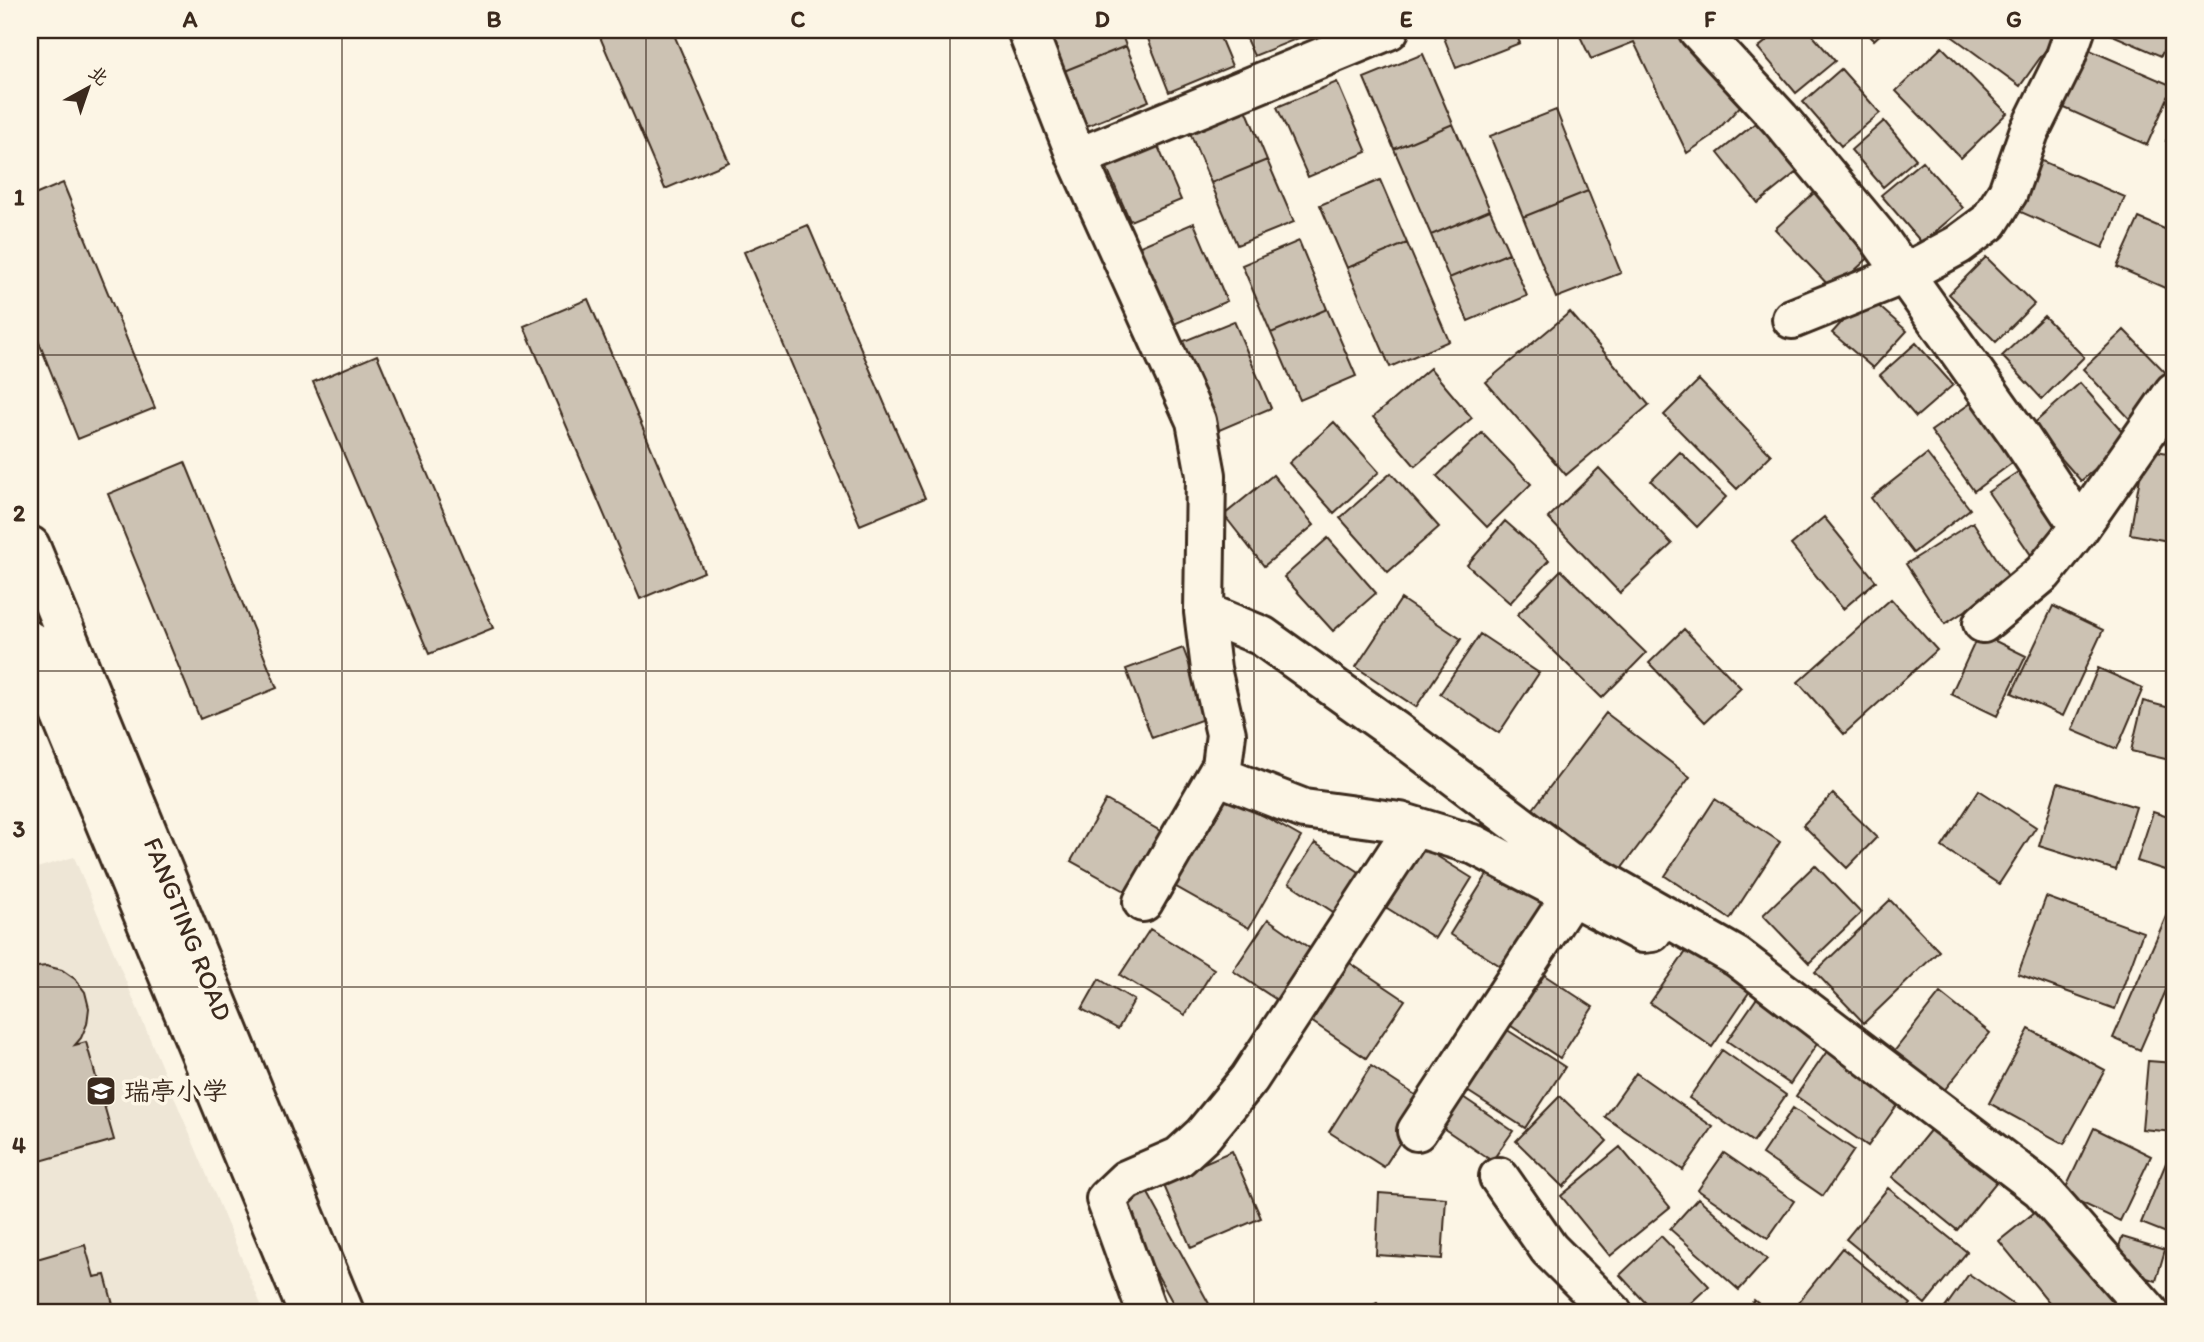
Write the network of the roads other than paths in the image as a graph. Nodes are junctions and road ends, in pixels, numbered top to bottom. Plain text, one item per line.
1 (1027, 30) edge
2 (1389, 30) edge
3 (1698, 30) edge
4 (2075, 30) edge
5 (1077, 158) junction
6 (1904, 274) junction
7 (1792, 319) dead end
8 (2174, 392) edge
9 (2080, 527) junction
10 (30, 546) edge
11 (1204, 612) junction
12 (1983, 623) dead end
13 (30, 641) edge
14 (1217, 775) junction
15 (1414, 827) junction
16 (1572, 896) junction
17 (1143, 902) dead end
18 (1684, 928) junction
19 (1418, 1131) dead end
20 (1499, 1177) dead end
21 (308, 1312) edge
22 (344, 1312) edge
23 (1147, 1312) edge
24 (1612, 1312) edge
25 (2149, 1312) edge

1 - 5 street
2 - 5 street
3 - 6 street
4 - 6 street
5 - 11 street
6 - 7 street
6 - 9 street
8 - 9 street
9 - 12 street
10 - 22 street, FANGTING ROAD
11 - 14 street
11 - 18 street
13 - 21 street, FANGTING ROAD
14 - 15 street
14 - 17 street
15 - 16 street
15 - 23 street
16 - 18 street
16 - 19 street
18 - 25 street
20 - 24 street

